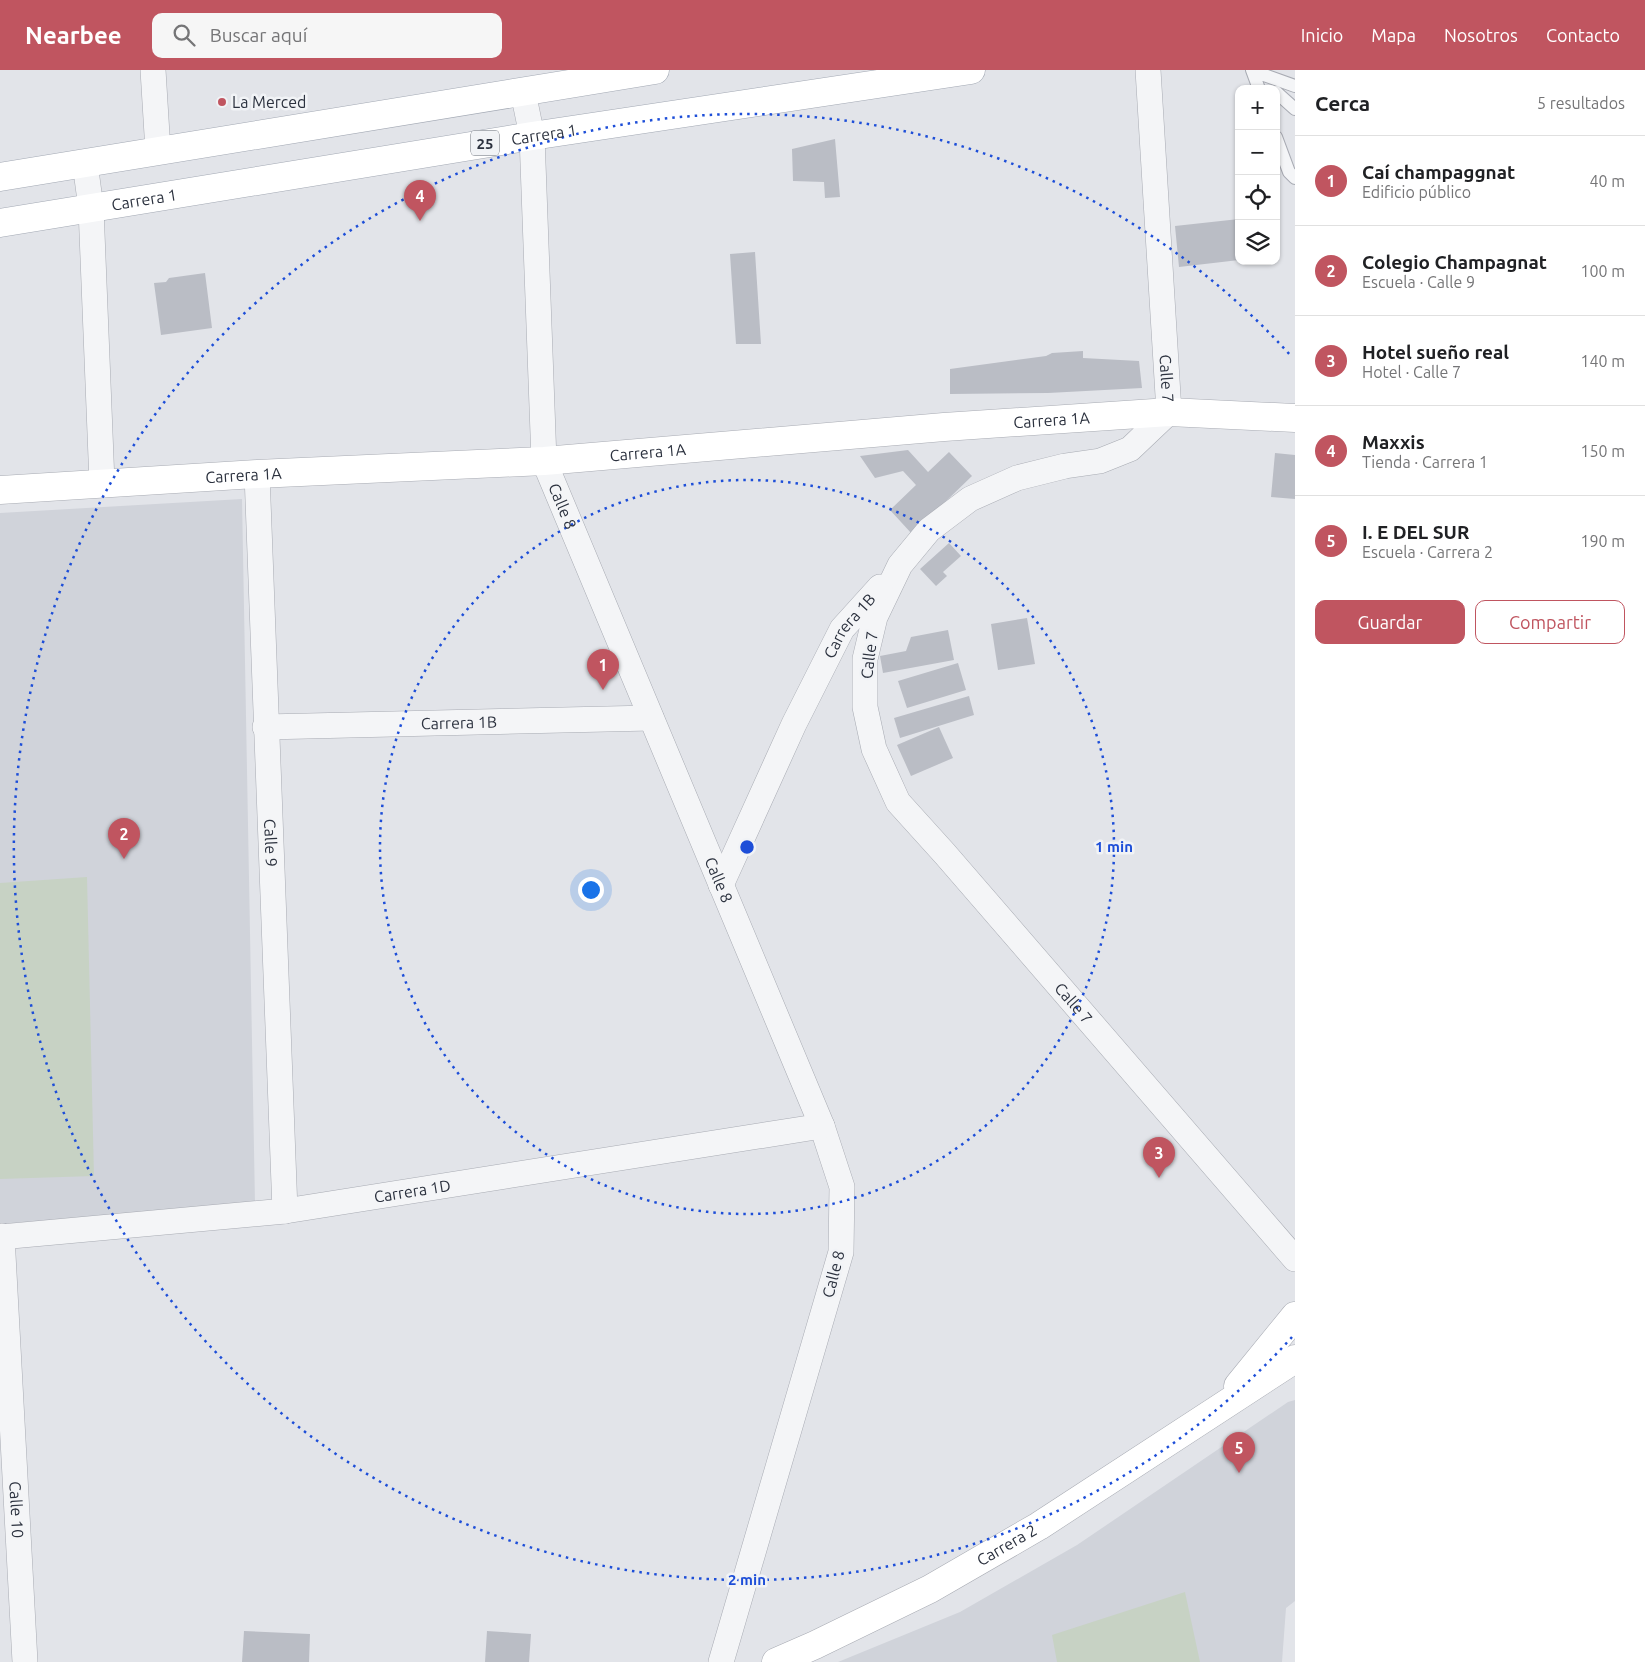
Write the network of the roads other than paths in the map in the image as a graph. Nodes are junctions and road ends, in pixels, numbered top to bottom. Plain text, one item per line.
1 (153, 70) edge
2 (655, 70) edge
3 (971, 70) edge
4 (1148, 70) edge
5 (1255, 70) edge
6 (1258, 85) edge
7 (1268, 85) edge
8 (1295, 86) edge
9 (523, 92) junction
10 (1280, 96) edge
11 (1295, 109) edge
12 (532, 136) junction
13 (1280, 148) edge
14 (158, 151) junction
15 (85, 163) junction
16 (0, 177) edge
17 (1295, 178) edge
18 (91, 208) junction
19 (0, 224) edge
20 (1169, 412) junction
21 (1295, 418) edge
22 (544, 461) junction
23 (257, 474) junction
24 (102, 482) junction
25 (0, 490) edge
26 (900, 565) junction
27 (651, 718) junction
28 (265, 727) junction
29 (721, 885) junction
30 (822, 1126) junction
31 (285, 1210) junction
32 (1, 1237) edge
33 (1295, 1259) edge
34 (1295, 1316) edge
35 (1295, 1359) edge
36 (1222, 1405) junction
37 (24, 1662) edge
38 (721, 1662) edge
39 (776, 1662) edge

1 - 14 street
2 - 9 street
3 - 12 street, Carrera 1 / 25
4 - 20 street, Calle 7
5 - 6 lane
5 - 7 lane
5 - 8 lane
9 - 12 street, Calle 8
9 - 14 street
10 - 11 lane
12 - 18 street, Carrera 1 / 25
12 - 22 street, Calle 8
13 - 17 lane
14 - 15 street
15 - 16 street
15 - 18 street
18 - 19 street, Carrera 1 / 25
18 - 24 street
20 - 21 street, Carrera 1A
20 - 22 street, Carrera 1A
20 - 26 street, Calle 7
22 - 23 street, Carrera 1A
22 - 27 street, Calle 8
23 - 24 street, Carrera 1A
23 - 28 street, Calle 9
24 - 25 street, Carrera 1A
26 - 29 street, Carrera 1B
26 - 33 street, Calle 7
27 - 28 street, Carrera 1B
27 - 29 street, Calle 8
28 - 31 street, Calle 9
29 - 30 street, Calle 8
30 - 31 street, Carrera 1D
30 - 38 street, Calle 8
31 - 32 street, Carrera 1D
32 - 37 street, Calle 10
34 - 36 street, Carrera 2
35 - 36 street, Carrera 2
36 - 39 street, Carrera 2

